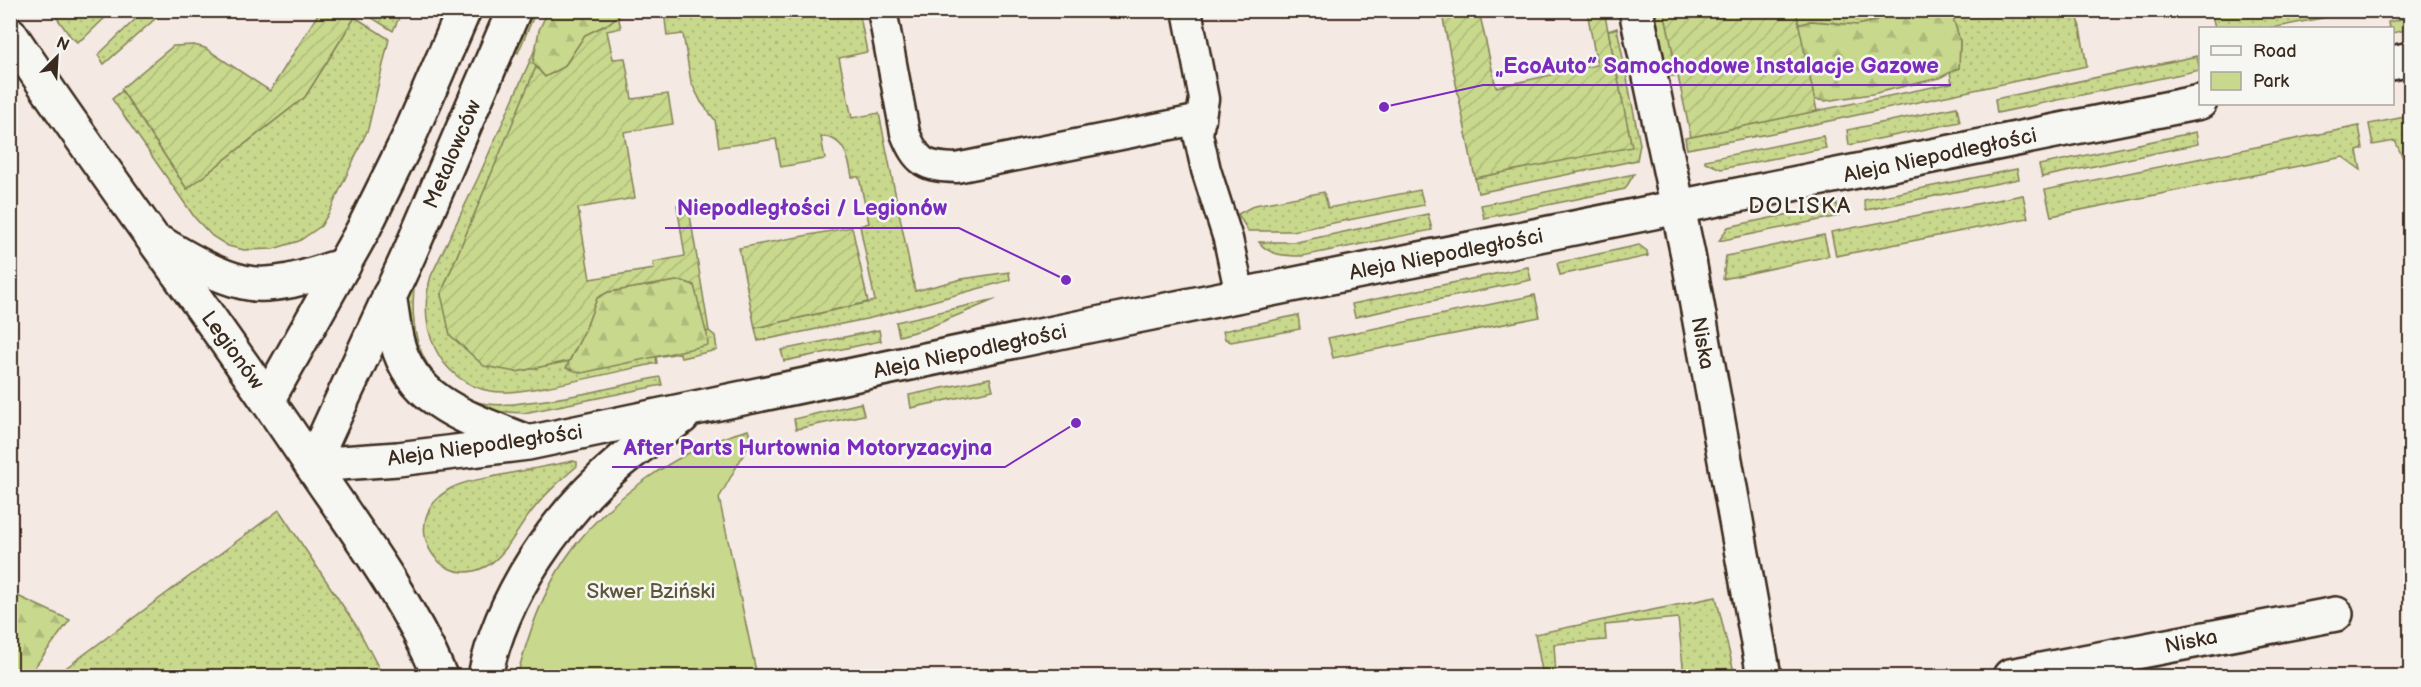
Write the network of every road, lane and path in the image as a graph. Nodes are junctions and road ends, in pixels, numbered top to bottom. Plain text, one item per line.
1 (464, 10) edge
2 (514, 10) edge
3 (882, 10) edge
4 (1187, 10) edge
5 (1636, 10) edge
6 (10, 34) edge
7 (2410, 59) edge
8 (2394, 63) edge
9 (2199, 102) edge
10 (1201, 119) junction
11 (1677, 208) junction
12 (153, 239) junction
13 (344, 265) junction
14 (1240, 295) junction
15 (389, 296) junction
16 (268, 399) junction
17 (692, 410) junction
18 (528, 443) junction
19 (312, 465) junction
20 (2337, 614) dead end
21 (440, 676) edge
22 (485, 676) edge
23 (1764, 676) edge
24 (2010, 676) edge

1 - 13 street
2 - 15 street, Metalowców
3 - 10 lane
4 - 10 lane
5 - 11 street, Niska
6 - 12 street, Legionów
7 - 8 street
9 - 11 street, Aleja Niepodległości
10 - 14 lane
11 - 14 street, Aleja Niepodległości
11 - 23 street, Niska
12 - 13 street
12 - 16 street, Legionów
13 - 16 street
14 - 17 street, Aleja Niepodległości
15 - 18 street
15 - 19 street, Metalowców
16 - 19 street, Legionów
17 - 18 street, Aleja Niepodległości
17 - 22 street, Aleja Niepodległości
18 - 19 street, Aleja Niepodległości
19 - 21 street, Legionów
20 - 24 street, Niska

